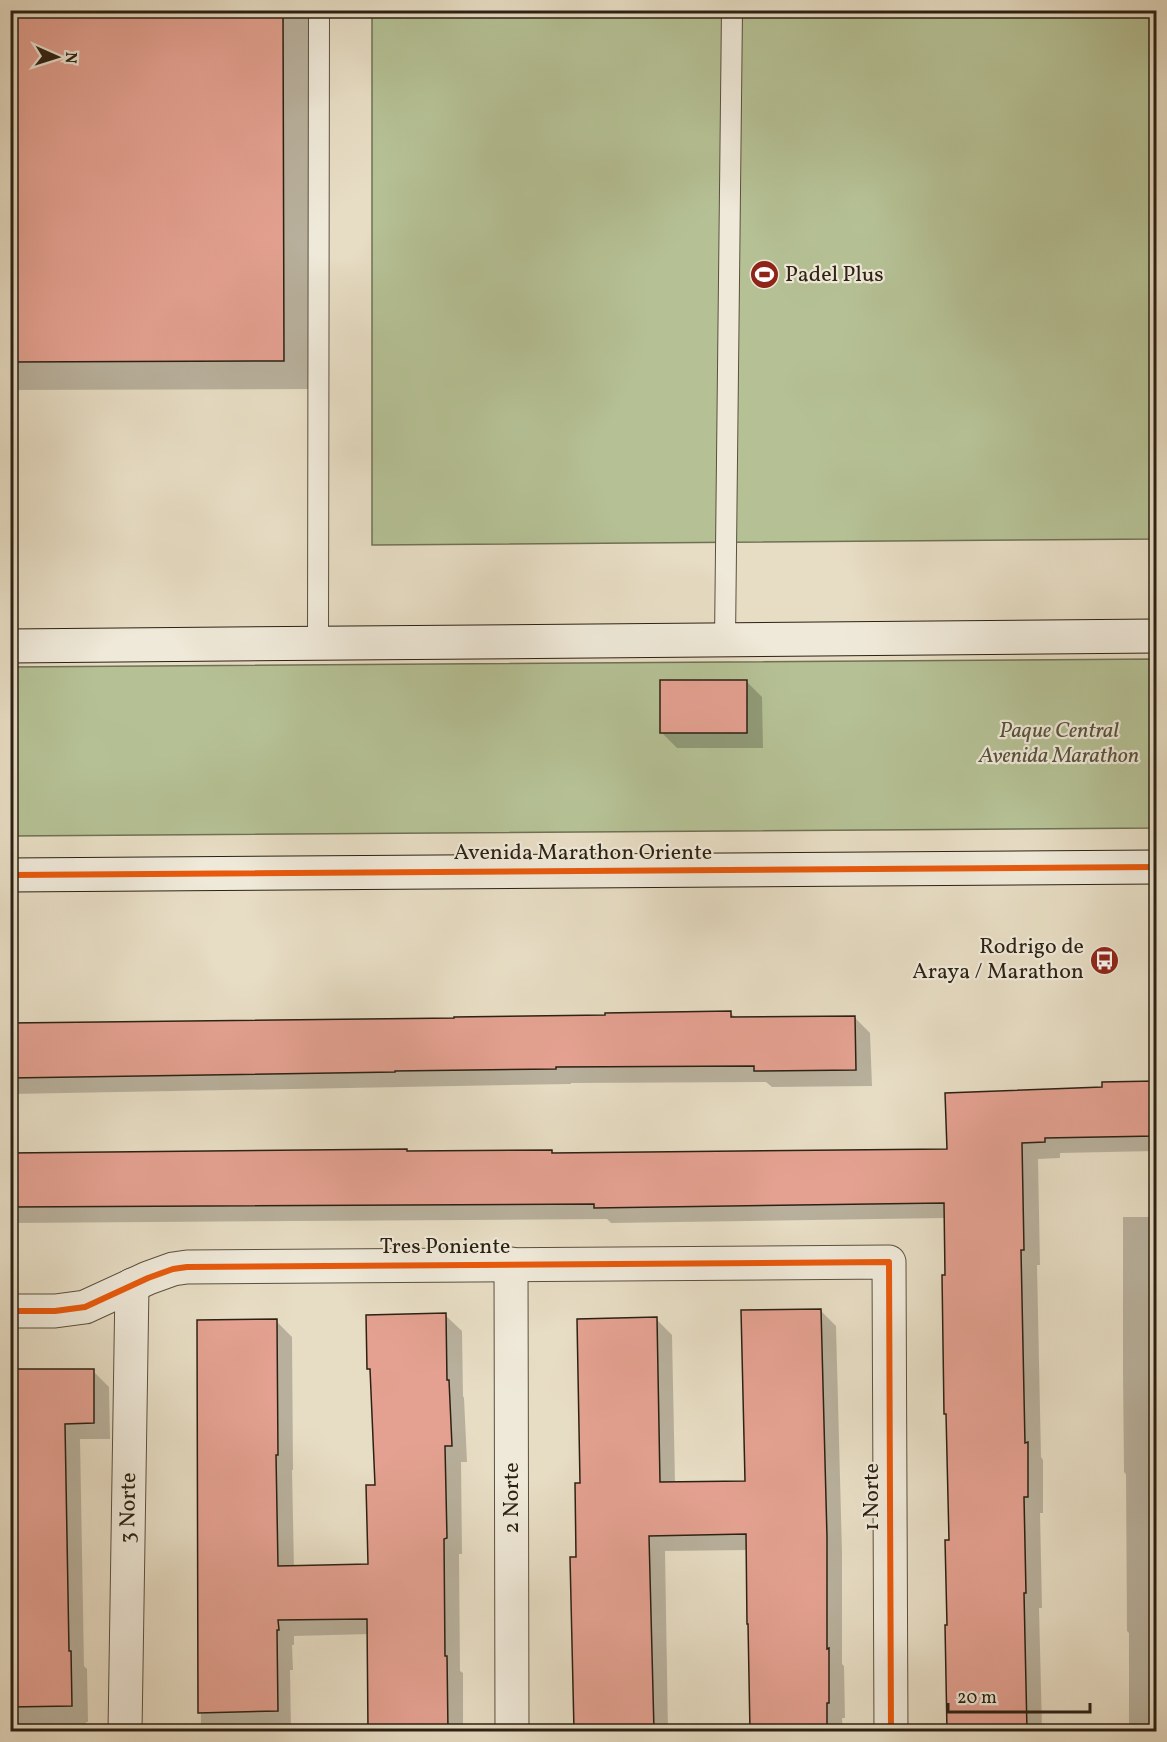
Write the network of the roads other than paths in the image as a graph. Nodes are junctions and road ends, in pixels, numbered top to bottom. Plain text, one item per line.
1 (319, 10) edge
2 (732, 10) edge
3 (1156, 636) edge
4 (725, 640) junction
5 (318, 644) junction
6 (10, 646) edge
7 (1156, 867) edge
8 (10, 875) edge
9 (889, 1262) joint
10 (511, 1264) junction
11 (132, 1285) junction
12 (10, 1311) edge
13 (125, 1731) edge
14 (512, 1731) edge
15 (891, 1731) edge

1 - 5 lane
2 - 4 lane
3 - 4 main road
4 - 5 main road
5 - 6 main road
7 - 8 main road, Avenida Marathon Oriente
9 - 10 main road, Tres Poniente
9 - 15 main road, 1 Norte
10 - 11 main road, Tres Poniente
10 - 14 main road, 2 Norte
11 - 12 main road, Tres Poniente
11 - 13 main road, 3 Norte

